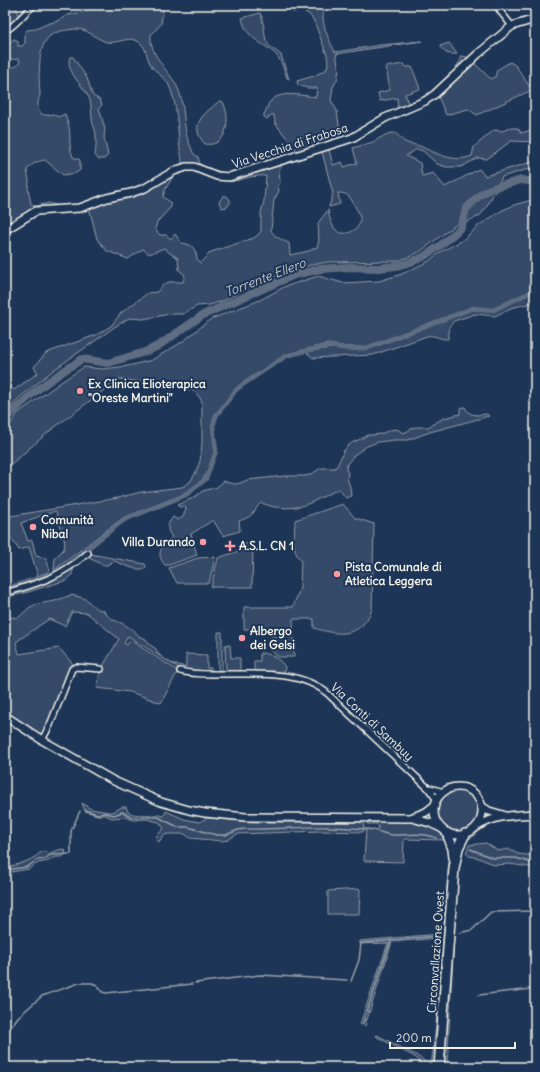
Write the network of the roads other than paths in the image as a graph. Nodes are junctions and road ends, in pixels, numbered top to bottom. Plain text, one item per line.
1 (35, 5) edge
2 (497, 5) edge
3 (535, 19) edge
4 (512, 26) junction
5 (5, 31) edge
6 (5, 230) edge
7 (88, 553) dead end
8 (5, 593) edge
9 (101, 669) dead end
10 (180, 671) dead end
11 (5, 716) edge
12 (42, 740) junction
13 (428, 788) junction
14 (444, 792) junction
15 (436, 802) junction
16 (481, 806) junction
17 (535, 814) edge
18 (503, 816) junction
19 (412, 818) junction
20 (476, 827) junction
21 (444, 830) junction
22 (465, 834) junction
23 (455, 862) junction
24 (439, 1067) edge

1 - 5 street
2 - 4 street
3 - 4 main road, Via Vecchia di Frabosa
4 - 6 main road, Via Vecchia di Frabosa
7 - 8 street
9 - 12 street
10 - 13 street, Via Conti di Sambuy
11 - 12 main road
12 - 19 main road
13 - 14 street, Via Conti di Sambuy
13 - 15 street, Via Conti di Sambuy
14 - 15 main road
14 - 16 main road
15 - 19 main road
15 - 21 main road
16 - 18 main road
16 - 20 main road
17 - 18 main road
18 - 20 main road
19 - 21 main road
20 - 22 main road
21 - 22 main road
21 - 23 highway
22 - 23 highway
23 - 24 highway, Circonvallazione Ovest

